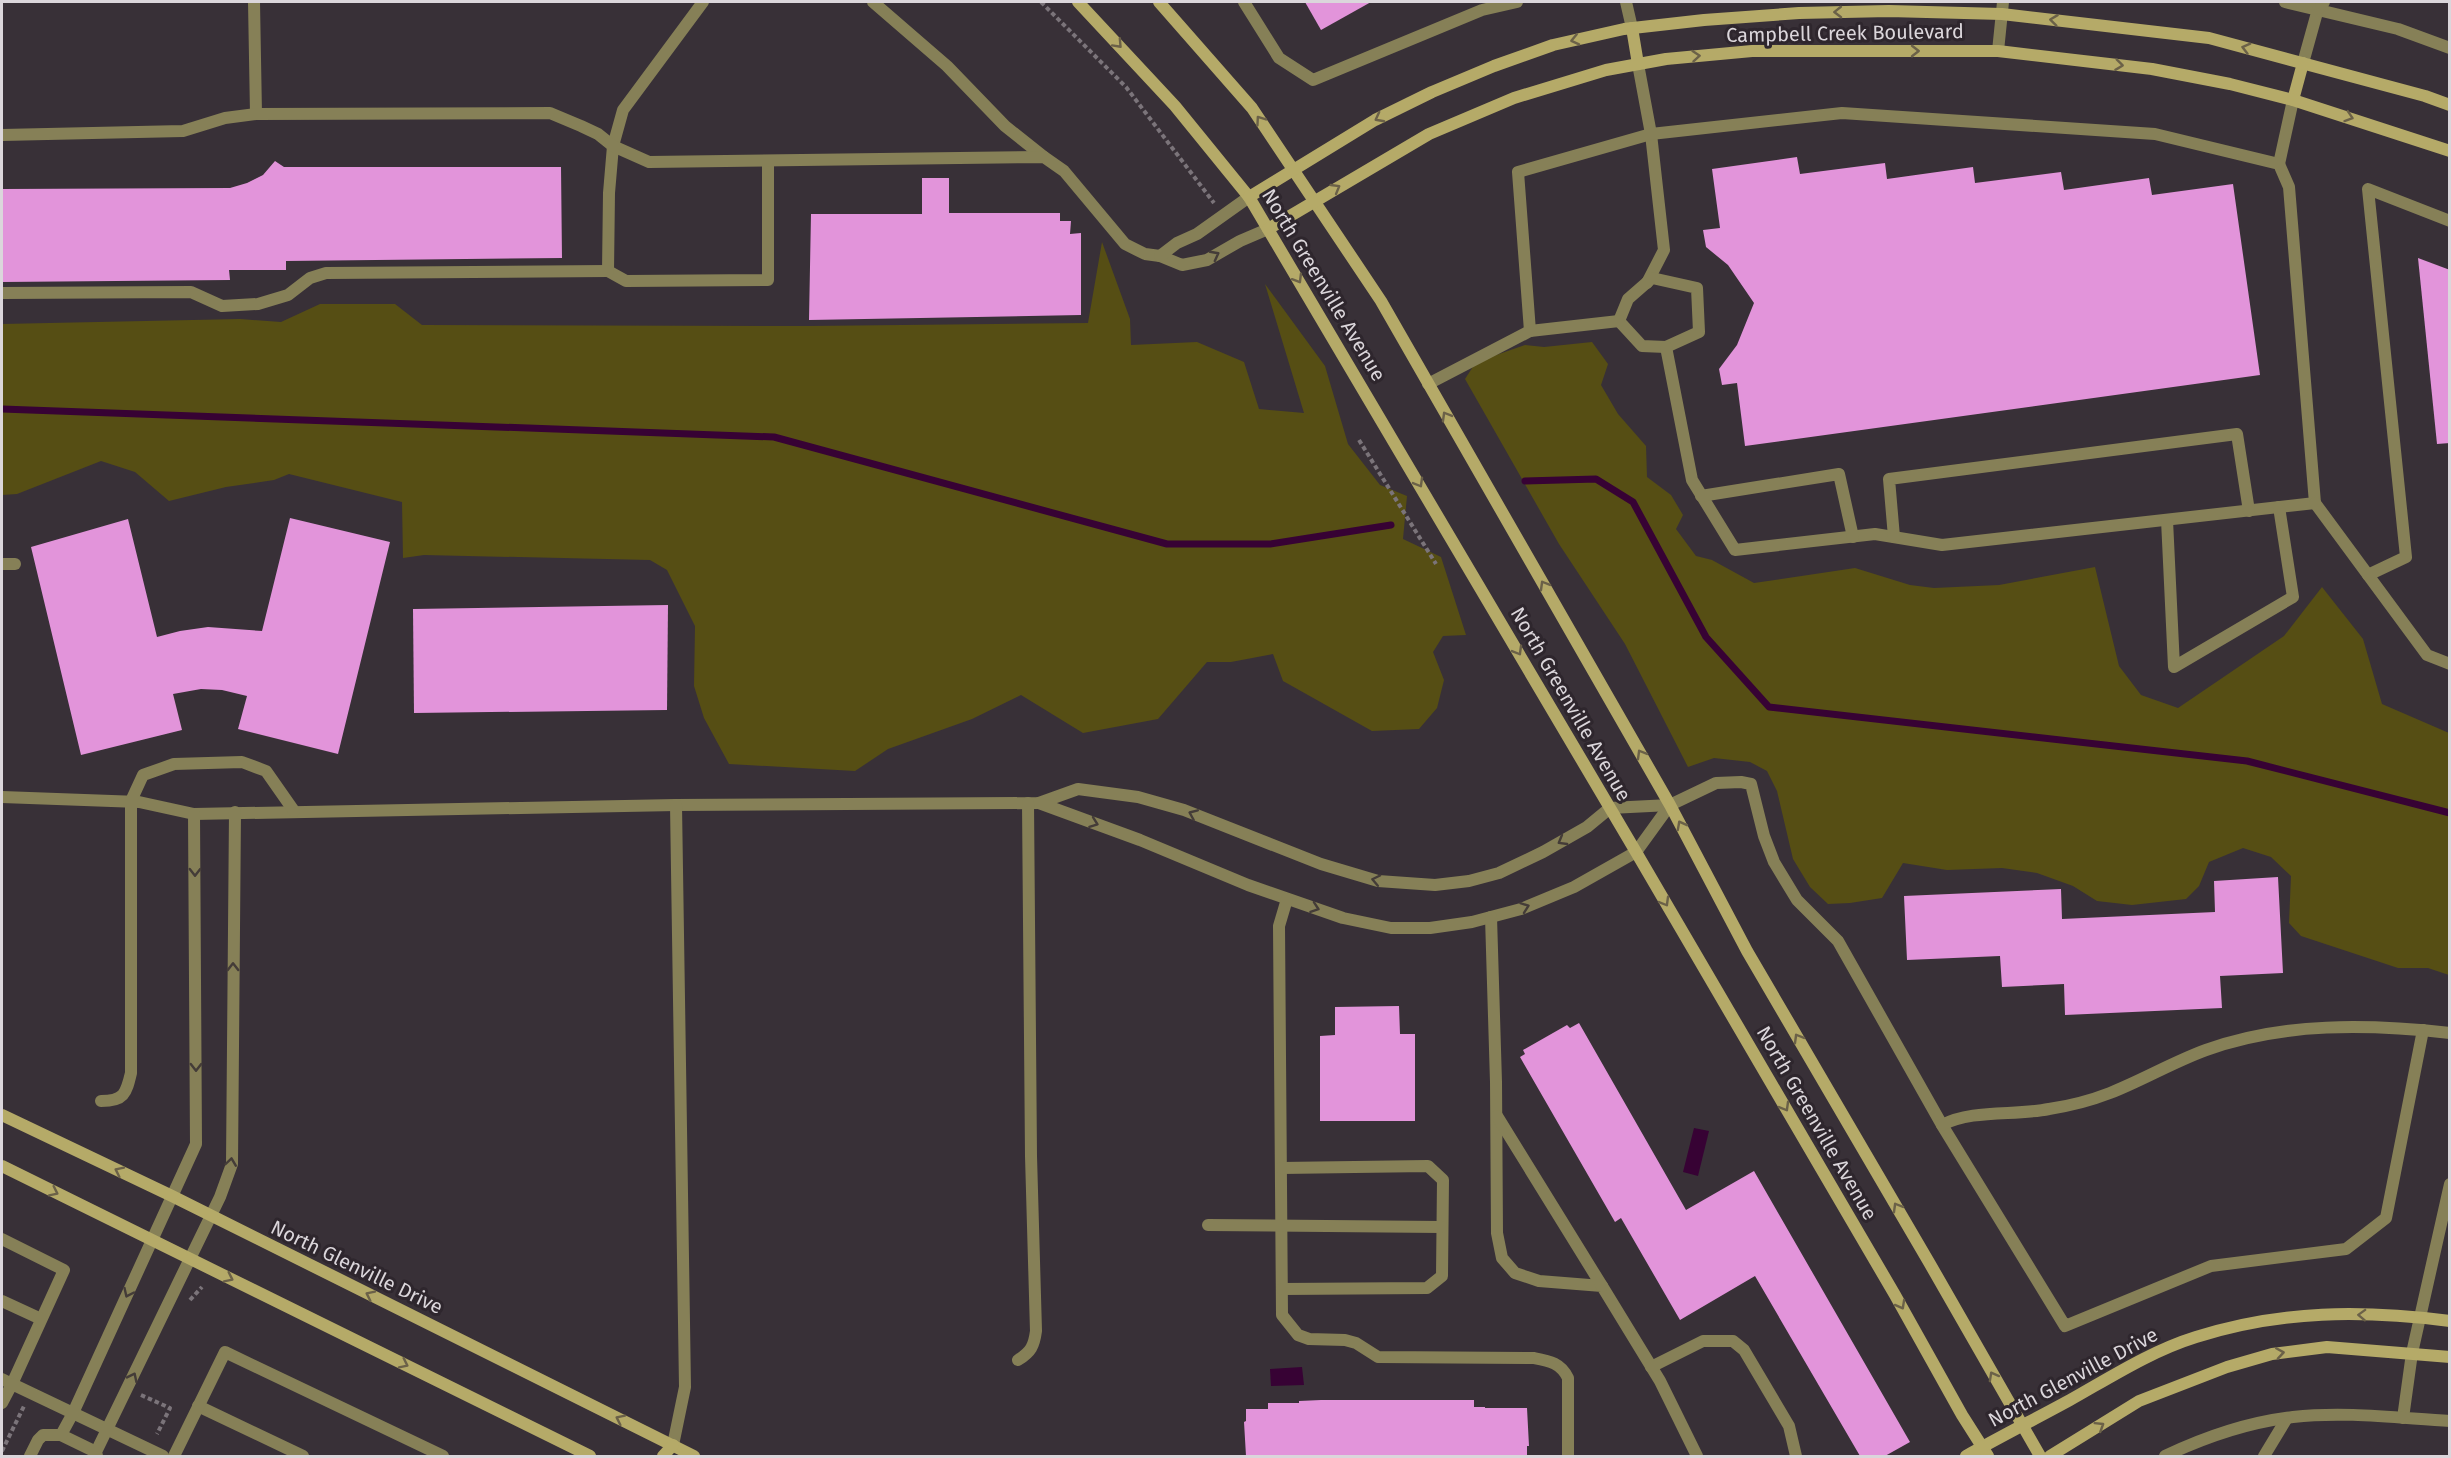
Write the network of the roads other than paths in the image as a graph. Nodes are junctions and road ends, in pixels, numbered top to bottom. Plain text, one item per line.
1 (254, 2) edge
2 (703, 2) edge
3 (873, 2) edge
4 (1078, 2) edge
5 (1158, 2) edge
6 (1245, 2) edge
7 (1517, 2) edge
8 (1626, 2) edge
9 (2285, 2) edge
10 (2321, 5) edge
11 (1481, 6) edge
12 (2003, 8) edge
13 (1632, 28) junction
14 (2450, 48) edge
15 (1998, 51) junction
16 (2303, 63) junction
17 (1638, 64) junction
18 (2293, 100) junction
19 (2450, 105) edge
20 (255, 114) junction
21 (1651, 134) junction
22 (2, 135) edge
23 (613, 146) junction
24 (2450, 151) edge
25 (1044, 157) junction
26 (768, 161) junction
27 (2279, 164) junction
28 (1293, 168) junction
29 (1249, 197) junction
30 (1315, 200) junction
31 (2450, 221) edge
32 (1268, 229) junction
33 (1160, 256) junction
34 (608, 271) junction
35 (1647, 283) junction
36 (2, 293) edge
37 (1619, 321) junction
38 (1530, 331) junction
39 (1666, 347) junction
40 (1428, 384) junction
41 (1701, 495) junction
42 (2315, 503) junction
43 (2279, 507) junction
44 (2249, 511) junction
45 (2167, 520) junction
46 (1853, 537) junction
47 (1894, 537) junction
48 (2, 564) edge
49 (15, 564) dead end
50 (2368, 575) junction
51 (2450, 664) edge
52 (2, 797) edge
53 (131, 801) junction
54 (1034, 803) junction
55 (676, 804) junction
56 (1670, 805) junction
57 (1610, 808) junction
58 (294, 811) junction
59 (235, 812) junction
60 (194, 814) junction
61 (1636, 852) junction
62 (1287, 899) junction
63 (1491, 917) junction
64 (2423, 1030) junction
65 (2450, 1033) edge
66 (101, 1101) dead end
67 (1496, 1114) junction
68 (2, 1115) edge
69 (1942, 1125) junction
70 (2, 1166) edge
71 (1281, 1168) junction
72 (2450, 1184) edge
73 (172, 1196) junction
74 (210, 1216) junction
75 (1208, 1225) dead end
76 (1282, 1227) junction
77 (1442, 1227) junction
78 (2, 1239) edge
79 (153, 1240) junction
80 (190, 1258) junction
81 (1602, 1286) junction
82 (1282, 1289) junction
83 (2, 1301) edge
84 (2420, 1317) junction
85 (41, 1319) junction
86 (2450, 1321) edge
87 (2412, 1353) junction
88 (2450, 1357) edge
89 (1018, 1360) dead end
90 (1651, 1367) junction
91 (7, 1382) edge
92 (2, 1403) edge
93 (198, 1406) junction
94 (73, 1413) junction
95 (2287, 1418) junction
96 (2403, 1418) junction
97 (2450, 1421) edge
98 (2022, 1427) junction
99 (107, 1429) junction
100 (61, 1435) junction
101 (673, 1451) edge
102 (1985, 1452) edge
103 (96, 1454) edge
104 (30, 1456) edge
105 (163, 1456) edge
106 (174, 1456) edge
107 (303, 1456) edge
108 (442, 1456) edge
109 (590, 1456) edge
110 (663, 1456) edge
111 (694, 1456) edge
112 (1568, 1456) edge
113 (1697, 1456) edge
114 (1796, 1456) edge
115 (1965, 1456) edge
116 (2040, 1456) edge
117 (2050, 1456) edge
118 (2165, 1456) edge
119 (2264, 1456) edge

1 - 20 street
2 - 23 street
3 - 25 street
4 -> 29 street, North Greenville Avenue
28 -> 5 street, North Greenville Avenue
6 - 11 street
7 - 11 street
8 - 13 street
9 - 10 street
10 - 14 street
10 - 16 street
12 -> 13 street, Campbell Creek Boulevard
12 - 15 street
16 -> 12 street, Campbell Creek Boulevard
13 - 17 street
13 -> 28 street, Campbell Creek Boulevard
17 -> 15 street, Campbell Creek Boulevard
15 -> 18 street, Campbell Creek Boulevard
16 - 18 street
16 - 19 street, Campbell Creek Boulevard
17 - 21 street
30 -> 17 street, Campbell Creek Boulevard
18 -> 24 street, Campbell Creek Boulevard
18 - 27 street
20 - 22 street
20 - 23 street
21 - 27 street
21 - 35 street
21 - 38 street
23 - 26 street
23 - 34 street
25 - 26 street
25 - 33 street
26 - 34 street
27 - 42 street
28 - 29 street, Campbell Creek Boulevard
28 - 30 street, North Greenville Avenue
29 - 32 street, North Greenville Avenue
29 - 33 street
30 - 32 street, Campbell Creek Boulevard
30 - 40 street, North Greenville Avenue
31 - 50 street
33 -> 32 street
32 -> 57 street, North Greenville Avenue
34 - 36 street
35 - 37 street
35 - 39 street
37 - 38 street
37 - 39 street
38 - 40 street
39 - 41 street
56 -> 40 street, North Greenville Avenue
41 - 46 street
41 - 46 street
42 - 43 street
42 - 50 street
43 - 44 street
43 - 45 street
44 - 45 street
44 - 47 street
45 - 47 street
46 - 47 street
48 - 49 street
50 - 51 street
52 - 53 street
53 - 58 street
53 - 60 street
53 - 66 street
54 - 55 street
57 -> 54 street
54 -> 62 street
54 - 89 street
55 - 58 street
55 - 101 street
56 - 57 street
56 - 61 street
56 - 69 street
98 -> 56 street, North Greenville Avenue
57 - 61 street, North Greenville Avenue
58 - 59 street
59 - 60 street
74 -> 59 street
60 -> 73 street
63 -> 61 street
61 -> 102 street, North Greenville Avenue
62 -> 63 street
62 - 71 street
63 - 67 street
64 - 65 street
64 - 69 street
64 - 69 street
67 - 81 street
67 - 81 street
73 -> 68 street, North Glenville Drive
70 -> 79 street
71 - 76 street
71 - 77 street
72 - 84 street
73 - 74 street, North Glenville Drive
73 - 79 street
74 - 80 street
101 -> 74 street, North Glenville Drive
75 - 76 street
76 - 77 street
76 - 82 street
77 - 82 street
78 - 85 street
79 - 80 street
79 -> 94 street
99 -> 80 street
80 -> 109 street
81 - 90 street
82 - 112 street
83 - 85 street
84 - 86 street, North Glenville Drive
84 - 87 street
84 -> 98 street, North Glenville Drive
85 - 91 street
87 - 88 street
87 - 96 street
117 -> 87 street
90 - 113 street
90 - 114 street
91 - 92 street
91 - 94 street
93 - 106 street
93 - 107 street
93 - 108 street
94 - 99 street
94 - 100 street
95 - 96 street
95 - 118 street
95 - 119 street
96 - 97 street
98 - 102 street, North Glenville Drive
98 - 116 street, North Greenville Avenue
99 - 103 street
99 - 105 street
100 - 103 street
100 - 104 street
101 - 110 street
101 - 111 street, North Glenville Drive
102 - 115 street, North Glenville Drive

